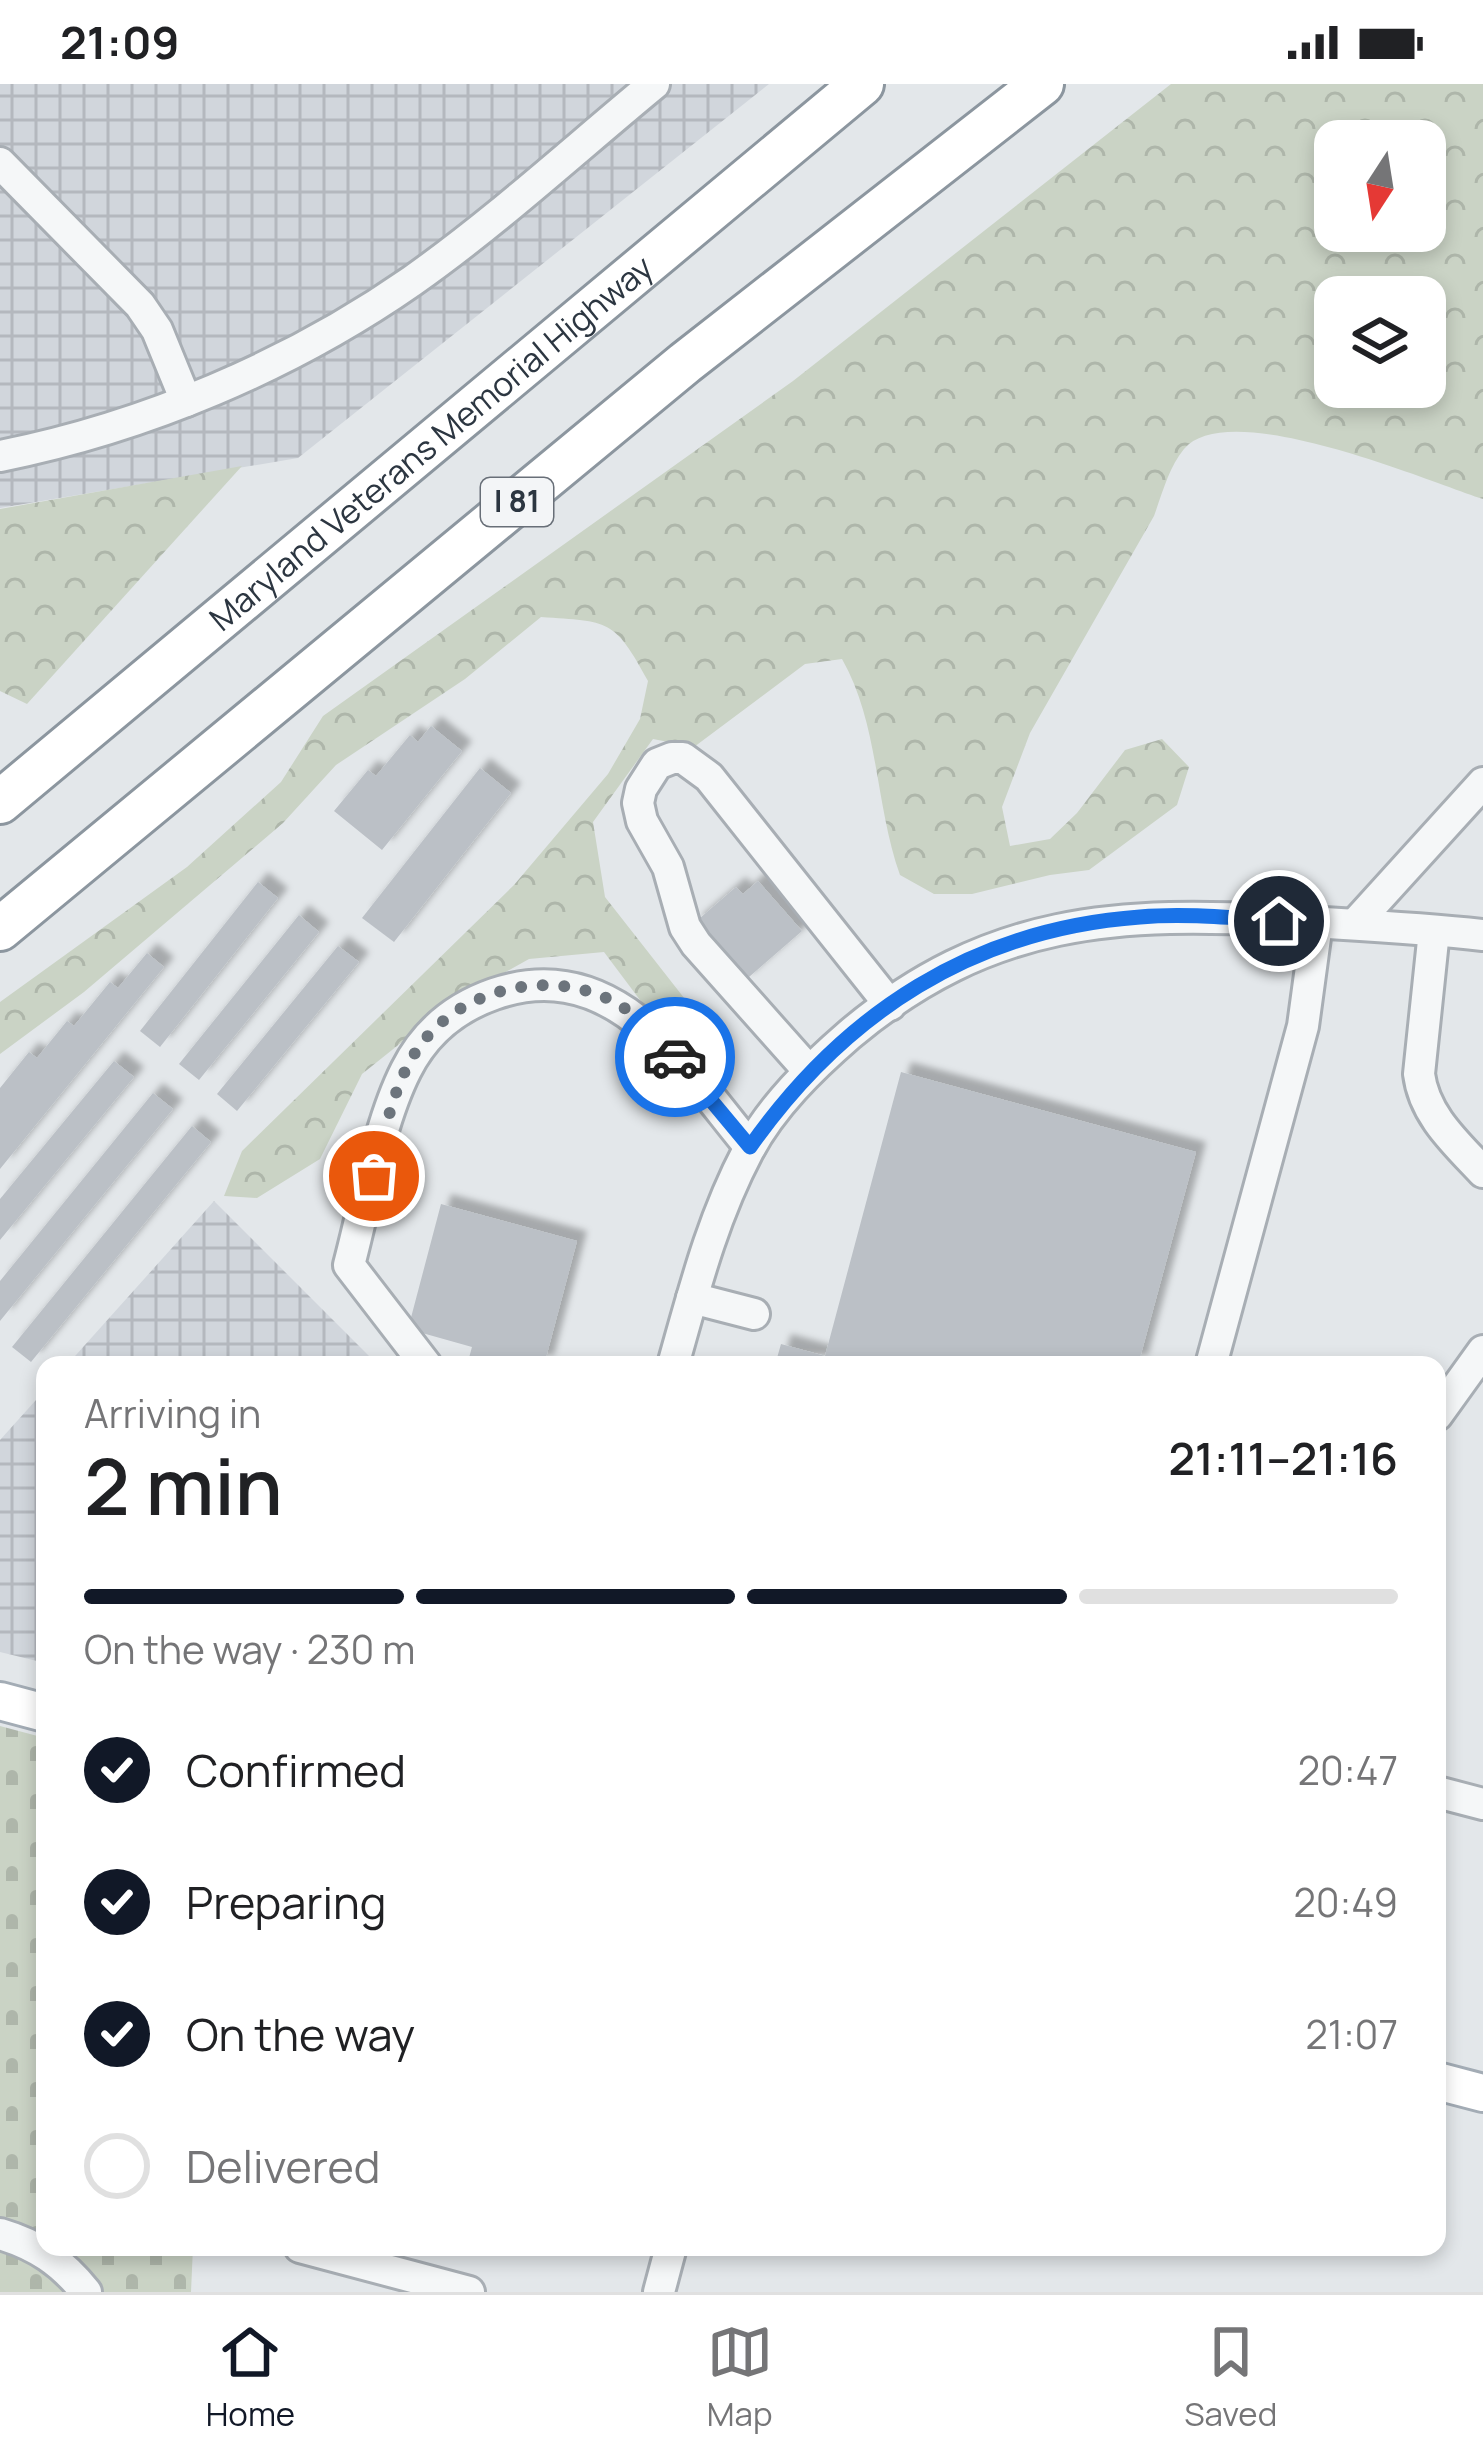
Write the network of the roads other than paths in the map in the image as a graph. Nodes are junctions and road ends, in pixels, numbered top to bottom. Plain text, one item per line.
1 (862, 84) edge
2 (1042, 84) edge
3 (646, 86) edge
4 (0, 163) edge
5 (186, 401) junction
6 (0, 457) edge
7 (1483, 783) edge
8 (0, 802) edge
9 (1318, 923) junction
10 (1355, 924) junction
11 (0, 929) edge
12 (1435, 931) junction
13 (1483, 935) edge
14 (890, 1005) junction
15 (809, 1071) junction
16 (750, 1147) junction
17 (1483, 1172) edge
18 (692, 1298) junction
19 (754, 1314) dead end
20 (1483, 1352) edge
21 (419, 1356) edge
22 (676, 1356) edge
23 (1213, 1356) edge
24 (1446, 1403) edge
25 (0, 1701) edge
26 (36, 1711) edge
27 (1446, 1794) edge
28 (1483, 1804) edge
29 (1446, 2083) edge
30 (1483, 2093) edge
31 (0, 2234) edge
32 (36, 2247) edge
33 (51, 2256) edge
34 (334, 2256) edge
35 (669, 2256) edge
36 (86, 2292) edge
37 (469, 2292) edge
38 (659, 2292) edge

1 - 8 highway, Maryland Veterans Memorial Highway
2 - 11 highway, I 81
3 - 5 street
4 - 5 street
5 - 6 street
7 - 10 street
9 - 10 street
9 - 14 street
9 - 23 street
10 - 12 street
12 - 13 street
12 - 17 street
14 - 15 street
14 - 15 street
15 - 16 street
16 - 18 street
16 - 21 street
18 - 19 street
18 - 22 street
20 - 24 street
25 - 26 main road
27 - 28 street
29 - 30 main road
31 - 32 street
33 - 36 street
34 - 37 street
35 - 38 street

